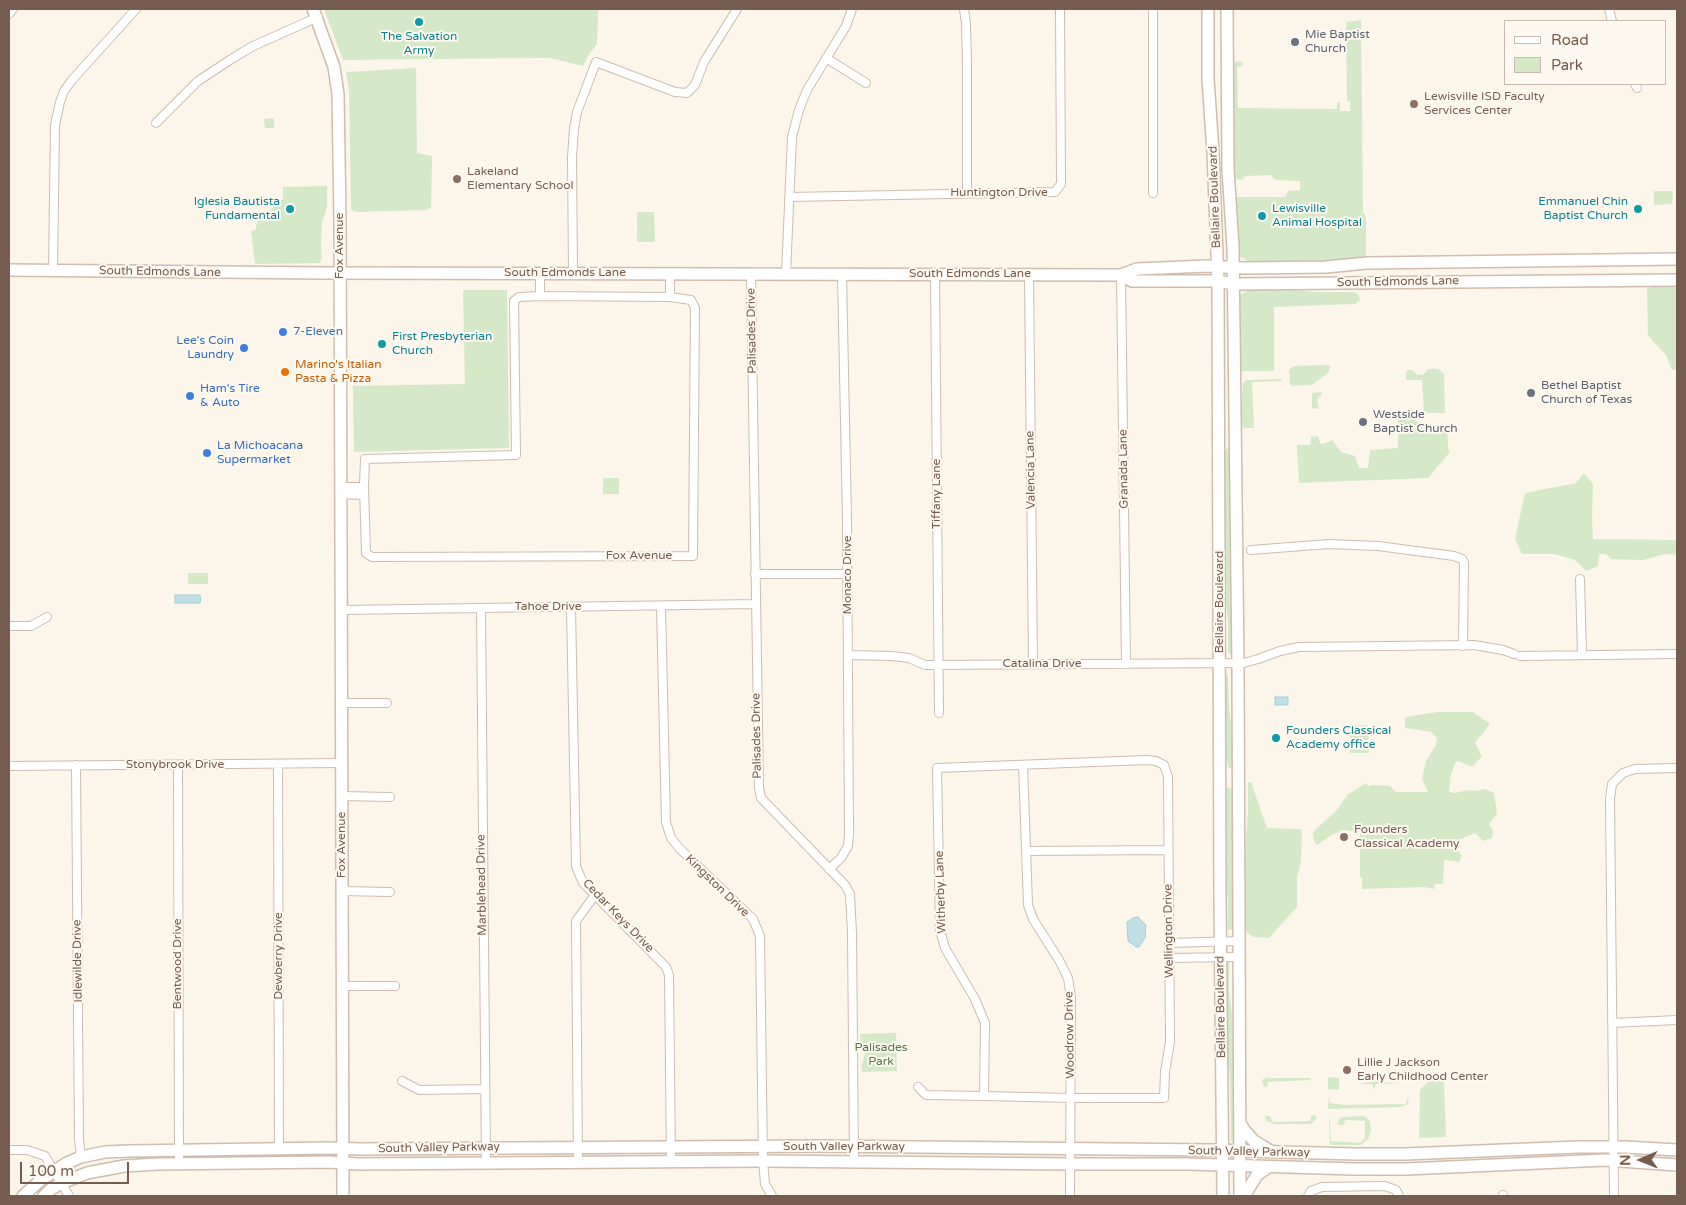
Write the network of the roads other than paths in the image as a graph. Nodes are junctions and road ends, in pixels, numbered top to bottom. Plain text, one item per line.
1 (13, 9) edge
2 (136, 9) edge
3 (737, 9) edge
4 (852, 9) edge
5 (964, 9) edge
6 (1060, 9) edge
7 (1153, 9) edge
8 (1208, 9) edge
9 (1227, 9) edge
10 (316, 13) edge
11 (9, 14) edge
12 (826, 58) junction
13 (866, 83) dead end
14 (156, 123) dead end
15 (966, 193) junction
16 (1153, 193) dead end
17 (788, 197) junction
18 (1677, 259) edge
19 (1478, 262) junction
20 (1367, 263) junction
21 (1217, 267) junction
22 (1233, 268) junction
23 (9, 270) edge
24 (53, 271) junction
25 (340, 273) junction
26 (540, 273) junction
27 (573, 273) junction
28 (670, 273) junction
29 (751, 274) junction
30 (786, 274) junction
31 (842, 274) junction
32 (935, 274) junction
33 (1029, 275) junction
34 (1121, 275) junction
35 (1677, 280) edge
36 (1218, 281) junction
37 (1479, 282) junction
38 (1368, 283) junction
39 (1233, 284) junction
40 (540, 296) junction
41 (670, 297) junction
42 (1235, 437) junction
43 (1219, 438) junction
44 (341, 491) junction
45 (364, 491) junction
46 (1251, 550) dead end
47 (755, 574) junction
48 (847, 574) junction
49 (1580, 579) dead end
50 (756, 604) junction
51 (661, 606) junction
52 (571, 607) junction
53 (480, 608) junction
54 (341, 610) junction
55 (47, 617) dead end
56 (9, 626) edge
57 (1463, 646) junction
58 (1677, 654) edge
59 (848, 655) junction
60 (1582, 655) junction
61 (1220, 663) junction
62 (1238, 663) junction
63 (1033, 664) junction
64 (1126, 664) junction
65 (938, 665) junction
66 (341, 703) junction
67 (387, 703) dead end
68 (939, 713) dead end
69 (342, 763) junction
70 (278, 764) junction
71 (178, 765) junction
72 (1024, 765) junction
73 (9, 766) edge
74 (76, 766) junction
75 (1677, 768) edge
76 (1219, 776) junction
77 (1238, 776) junction
78 (342, 796) junction
79 (390, 797) dead end
80 (1168, 850) junction
81 (1026, 851) junction
82 (829, 869) junction
83 (342, 891) junction
84 (390, 892) dead end
85 (594, 895) junction
86 (1239, 941) junction
87 (1220, 942) junction
88 (1169, 943) junction
89 (1220, 957) junction
90 (1239, 957) junction
91 (1169, 958) junction
92 (342, 986) junction
93 (395, 986) dead end
94 (1677, 1020) edge
95 (1612, 1023) junction
96 (402, 1081) dead end
97 (918, 1087) dead end
98 (485, 1088) junction
99 (984, 1096) junction
100 (1071, 1098) junction
101 (1239, 1122) junction
102 (855, 1146) junction
103 (486, 1147) junction
104 (577, 1147) junction
105 (671, 1147) junction
106 (763, 1147) junction
107 (1614, 1147) junction
108 (279, 1148) junction
109 (343, 1148) junction
110 (1070, 1149) junction
111 (9, 1150) edge
112 (178, 1150) junction
113 (1677, 1150) edge
114 (1223, 1151) junction
115 (1239, 1151) junction
116 (1273, 1153) junction
117 (82, 1157) junction
118 (763, 1161) junction
119 (1614, 1161) junction
120 (671, 1162) junction
121 (854, 1162) junction
122 (343, 1163) junction
123 (486, 1163) junction
124 (578, 1163) junction
125 (179, 1164) junction
126 (1070, 1164) junction
127 (1223, 1165) junction
128 (1677, 1165) edge
129 (1239, 1166) junction
130 (1268, 1167) junction
131 (55, 1172) junction
132 (62, 1184) junction
133 (1397, 1193) edge
134 (1310, 1194) edge
135 (23, 1196) edge
136 (44, 1196) edge
137 (68, 1196) edge
138 (343, 1196) edge
139 (772, 1196) edge
140 (1070, 1196) edge
141 (1223, 1196) edge
142 (1240, 1196) edge
143 (1244, 1196) edge
144 (1614, 1196) edge

1 - 11 street
2 - 24 street
3 - 27 street
4 - 12 street
5 - 15 street
6 - 15 street, Huntington Drive
7 - 16 street
8 - 21 main road, Bellaire Boulevard
9 - 22 main road, Bellaire Boulevard
10 - 14 street
10 - 25 main road, Fox Avenue
12 - 13 street
12 - 17 street
15 - 17 street, Huntington Drive
17 - 30 street
18 - 19 main road, South Edmonds Lane
19 - 20 main road, South Edmonds Lane
19 - 37 main road
20 - 22 main road, South Edmonds Lane
20 - 38 main road
21 - 22 main road, South Edmonds Lane
21 - 34 main road, South Edmonds Lane
21 - 36 main road, Bellaire Boulevard
22 - 39 main road, Bellaire Boulevard
23 - 24 main road, South Edmonds Lane
24 - 25 main road, South Edmonds Lane
25 - 26 main road, South Edmonds Lane
25 - 44 main road, Fox Avenue
26 - 27 main road, South Edmonds Lane
26 - 40 street
27 - 28 main road, South Edmonds Lane
28 - 29 main road, South Edmonds Lane
28 - 41 street
29 - 30 main road, South Edmonds Lane
29 - 47 street, Palisades Drive
30 - 31 main road, South Edmonds Lane
31 - 32 main road, South Edmonds Lane
31 - 48 street, Monaco Drive
32 - 33 main road, South Edmonds Lane
32 - 65 street, Tiffany Lane
33 - 34 main road, South Edmonds Lane
33 - 63 street, Valencia Lane
34 - 36 main road, South Edmonds Lane
34 - 64 street, Granada Lane
35 - 37 main road, South Edmonds Lane
36 - 39 main road, South Edmonds Lane
36 - 43 main road, Bellaire Boulevard
37 - 38 main road, South Edmonds Lane
38 - 39 main road, South Edmonds Lane
39 - 42 main road, Bellaire Boulevard
40 - 41 street, Fox Avenue
40 - 45 street, Fox Avenue
41 - 45 street, Fox Avenue
42 - 43 main road
42 - 62 main road, Bellaire Boulevard
43 - 61 main road, Bellaire Boulevard
44 - 45 street
44 - 54 main road, Fox Avenue
46 - 57 street
47 - 48 street
47 - 50 street, Palisades Drive
48 - 59 street, Monaco Drive
49 - 60 street
50 - 51 street, Tahoe Drive
50 - 82 street, Palisades Drive
51 - 52 street, Tahoe Drive
51 - 106 street, Kingston Drive
52 - 53 street, Tahoe Drive
52 - 85 street, Cedar Keys Drive
53 - 54 street, Tahoe Drive
53 - 98 street, Marblehead Drive
54 - 66 main road, Fox Avenue
55 - 56 street
57 - 60 street, Catalina Drive
57 - 62 street, Catalina Drive
58 - 60 street, Catalina Drive
59 - 65 street, Catalina Drive
59 - 82 street, Monaco Drive
61 - 62 street, Catalina Drive
61 - 64 street, Catalina Drive
61 - 76 main road, Bellaire Boulevard
62 - 77 main road, Bellaire Boulevard
63 - 64 street, Catalina Drive
63 - 65 street, Catalina Drive
65 - 68 street, Tiffany Lane
66 - 67 street
66 - 69 main road, Fox Avenue
69 - 70 street, Stonybrook Drive
69 - 78 main road, Fox Avenue
70 - 71 street, Stonybrook Drive
70 - 108 street, Dewberry Drive
71 - 74 street, Stonybrook Drive
71 - 112 street, Bentwood Drive
72 - 80 street, Wellington Drive
72 - 81 street, Woodrow Drive
72 - 99 street, Witherby Lane
73 - 74 street, Stonybrook Drive
74 - 117 street, Idlewilde Drive
75 - 95 street
76 - 77 main road
76 - 87 main road, Bellaire Boulevard
77 - 86 main road, Bellaire Boulevard
78 - 79 street
78 - 83 main road, Fox Avenue
80 - 81 street
80 - 88 street, Wellington Drive
81 - 100 street, Woodrow Drive
82 - 102 street, Palisades Drive
83 - 84 street
83 - 92 main road, Fox Avenue
85 - 104 street
85 - 105 street, Cedar Keys Drive
86 - 87 street
86 - 90 main road, Bellaire Boulevard
87 - 88 street
87 - 89 main road, Bellaire Boulevard
88 - 91 street, Wellington Drive
89 - 90 street
89 - 91 street
89 - 114 main road, Bellaire Boulevard
90 - 101 main road, Bellaire Boulevard
91 - 100 street, Wellington Drive
92 - 93 street
92 - 109 main road, Fox Avenue
94 - 95 street
95 - 107 street
96 - 98 street
97 - 99 street
98 - 103 street, Marblehead Drive
99 - 100 street
100 - 110 street, Woodrow Drive
101 - 115 main road, Bellaire Boulevard
101 - 116 main road
102 - 106 main road, South Valley Parkway
102 - 110 main road, South Valley Parkway
102 - 121 street, Palisades Drive
103 - 104 main road, South Valley Parkway
103 - 109 main road, South Valley Parkway
103 - 123 street, Marblehead Drive
104 - 105 main road, South Valley Parkway
104 - 124 street
105 - 106 main road, South Valley Parkway
105 - 120 street, Cedar Keys Drive
106 - 118 street, Kingston Drive
107 - 113 main road, South Valley Parkway
107 - 116 main road, South Valley Parkway
107 - 119 street
108 - 109 main road, South Valley Parkway
108 - 112 main road, South Valley Parkway
109 - 122 main road, Fox Avenue
110 - 114 main road, South Valley Parkway
110 - 126 street, Woodrow Drive
111 - 131 street
112 - 117 main road, South Valley Parkway
112 - 125 street, Bentwood Drive
114 - 115 main road, South Valley Parkway
114 - 127 main road, Bellaire Boulevard
115 - 116 main road, South Valley Parkway
115 - 129 main road, Bellaire Boulevard
117 - 131 main road, South Valley Parkway
118 - 120 main road, South Valley Parkway
118 - 121 main road, South Valley Parkway
118 - 139 street, Kingston Drive
119 - 128 main road, South Valley Parkway
119 - 130 main road, South Valley Parkway
119 - 144 street
120 - 124 main road, South Valley Parkway
121 - 126 main road, South Valley Parkway
122 - 123 main road, South Valley Parkway
122 - 125 main road, South Valley Parkway
122 - 138 main road, Fox Avenue
123 - 124 main road, South Valley Parkway
125 - 132 main road, South Valley Parkway
126 - 127 main road, South Valley Parkway
126 - 140 street, Woodrow Drive
127 - 129 main road, South Valley Parkway
127 - 141 main road, Bellaire Boulevard
129 - 130 main road, South Valley Parkway
129 - 142 main road, Bellaire Boulevard
130 - 143 main road
131 - 132 street
131 - 135 main road, South Valley Parkway
132 - 136 main road, South Valley Parkway
132 - 137 street
133 - 134 street

